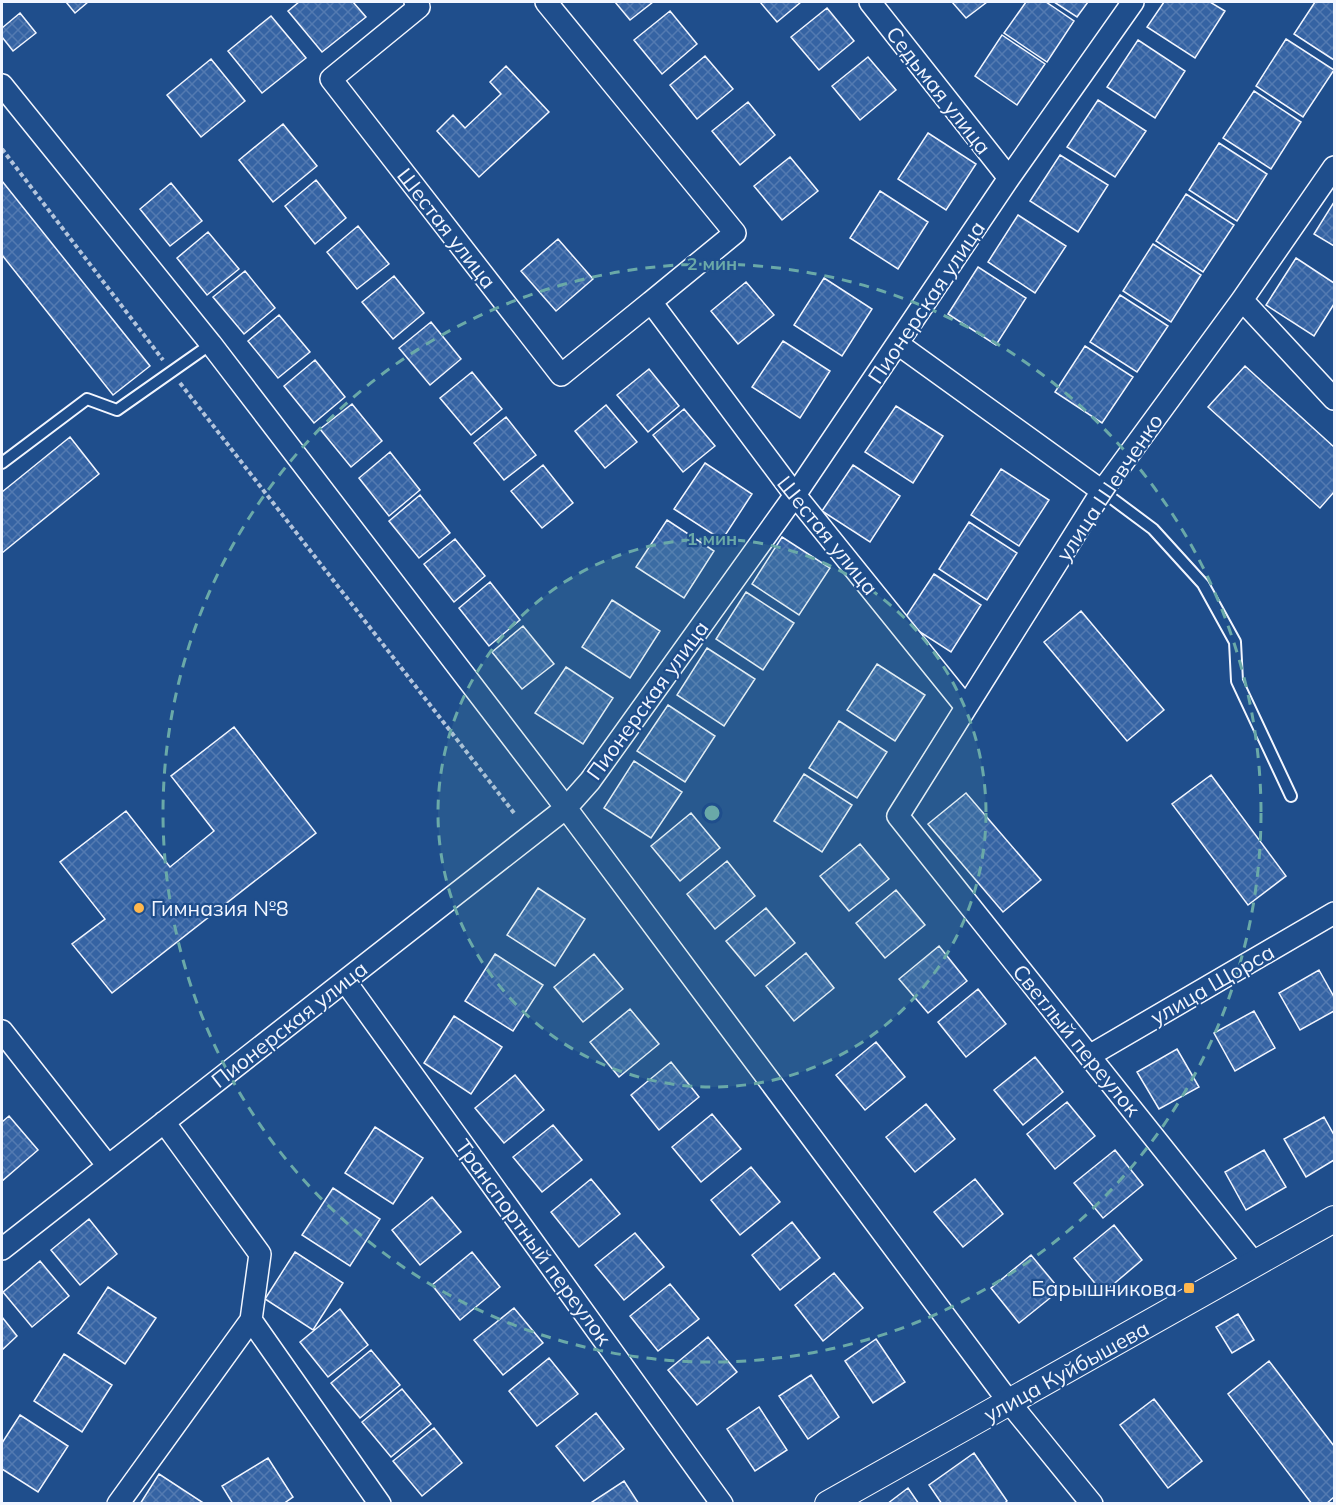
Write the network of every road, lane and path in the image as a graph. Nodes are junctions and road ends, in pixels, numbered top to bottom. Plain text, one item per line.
1 (546, 2) edge
2 (870, 2) edge
3 (1133, 2) edge
4 (420, 3) edge
5 (2, 85) edge
6 (2, 149) edge
7 (1335, 167) edge
8 (1009, 178) junction
9 (1242, 300) junction
10 (651, 302) junction
11 (211, 344) junction
12 (898, 344) junction
13 (171, 372) junction
14 (1335, 399) edge
15 (2, 463) edge
16 (1102, 491) junction
17 (795, 495) junction
18 (966, 707) junction
19 (1291, 796) dead end
20 (566, 808) junction
21 (514, 813) dead end
22 (898, 816) joint
23 (1335, 913) edge
24 (345, 981) junction
25 (2, 1031) edge
26 (1089, 1056) junction
27 (164, 1122) junction
28 (108, 1166) junction
29 (1335, 1219) edge
30 (2, 1249) edge
31 (1255, 1264) junction
32 (251, 1320) junction
33 (1009, 1402) junction
34 (118, 1503) edge
35 (380, 1503) edge
36 (722, 1503) edge
37 (828, 1503) edge
38 (1092, 1503) edge

1 - 10 street, Шестая улица
2 - 8 street, Седьмая улица
3 - 8 street, Пионерская улица
4 - 10 street, Шестая улица
5 - 11 street
6 - 13 path
7 - 9 street, улица Шевченко
8 - 12 street, Пионерская улица
9 - 14 street
9 - 16 street, улица Шевченко
10 - 17 street, Шестая улица
11 - 13 lane
11 - 20 street
12 - 16 street
12 - 17 street, Пионерская улица
13 - 15 lane
13 - 21 path
16 - 18 street, улица Шевченко
16 - 19 lane
17 - 18 street, Шестая улица
17 - 20 street, Пионерская улица
18 - 22 street, улица Шевченко
20 - 24 street, Пионерская улица
20 - 33 street
22 - 26 street, Светлый переулок
23 - 26 street, улица Щорса
24 - 27 street, Пионерская улица
24 - 36 street, Транспортный переулок
25 - 28 street
26 - 31 street, Светлый переулок
27 - 28 street, Пионерская улица
27 - 32 street
28 - 30 street, Пионерская улица
29 - 31 street, улица Куйбышева
31 - 33 street, улица Куйбышева
32 - 34 street
32 - 35 street
33 - 37 street, улица Куйбышева
33 - 38 street

